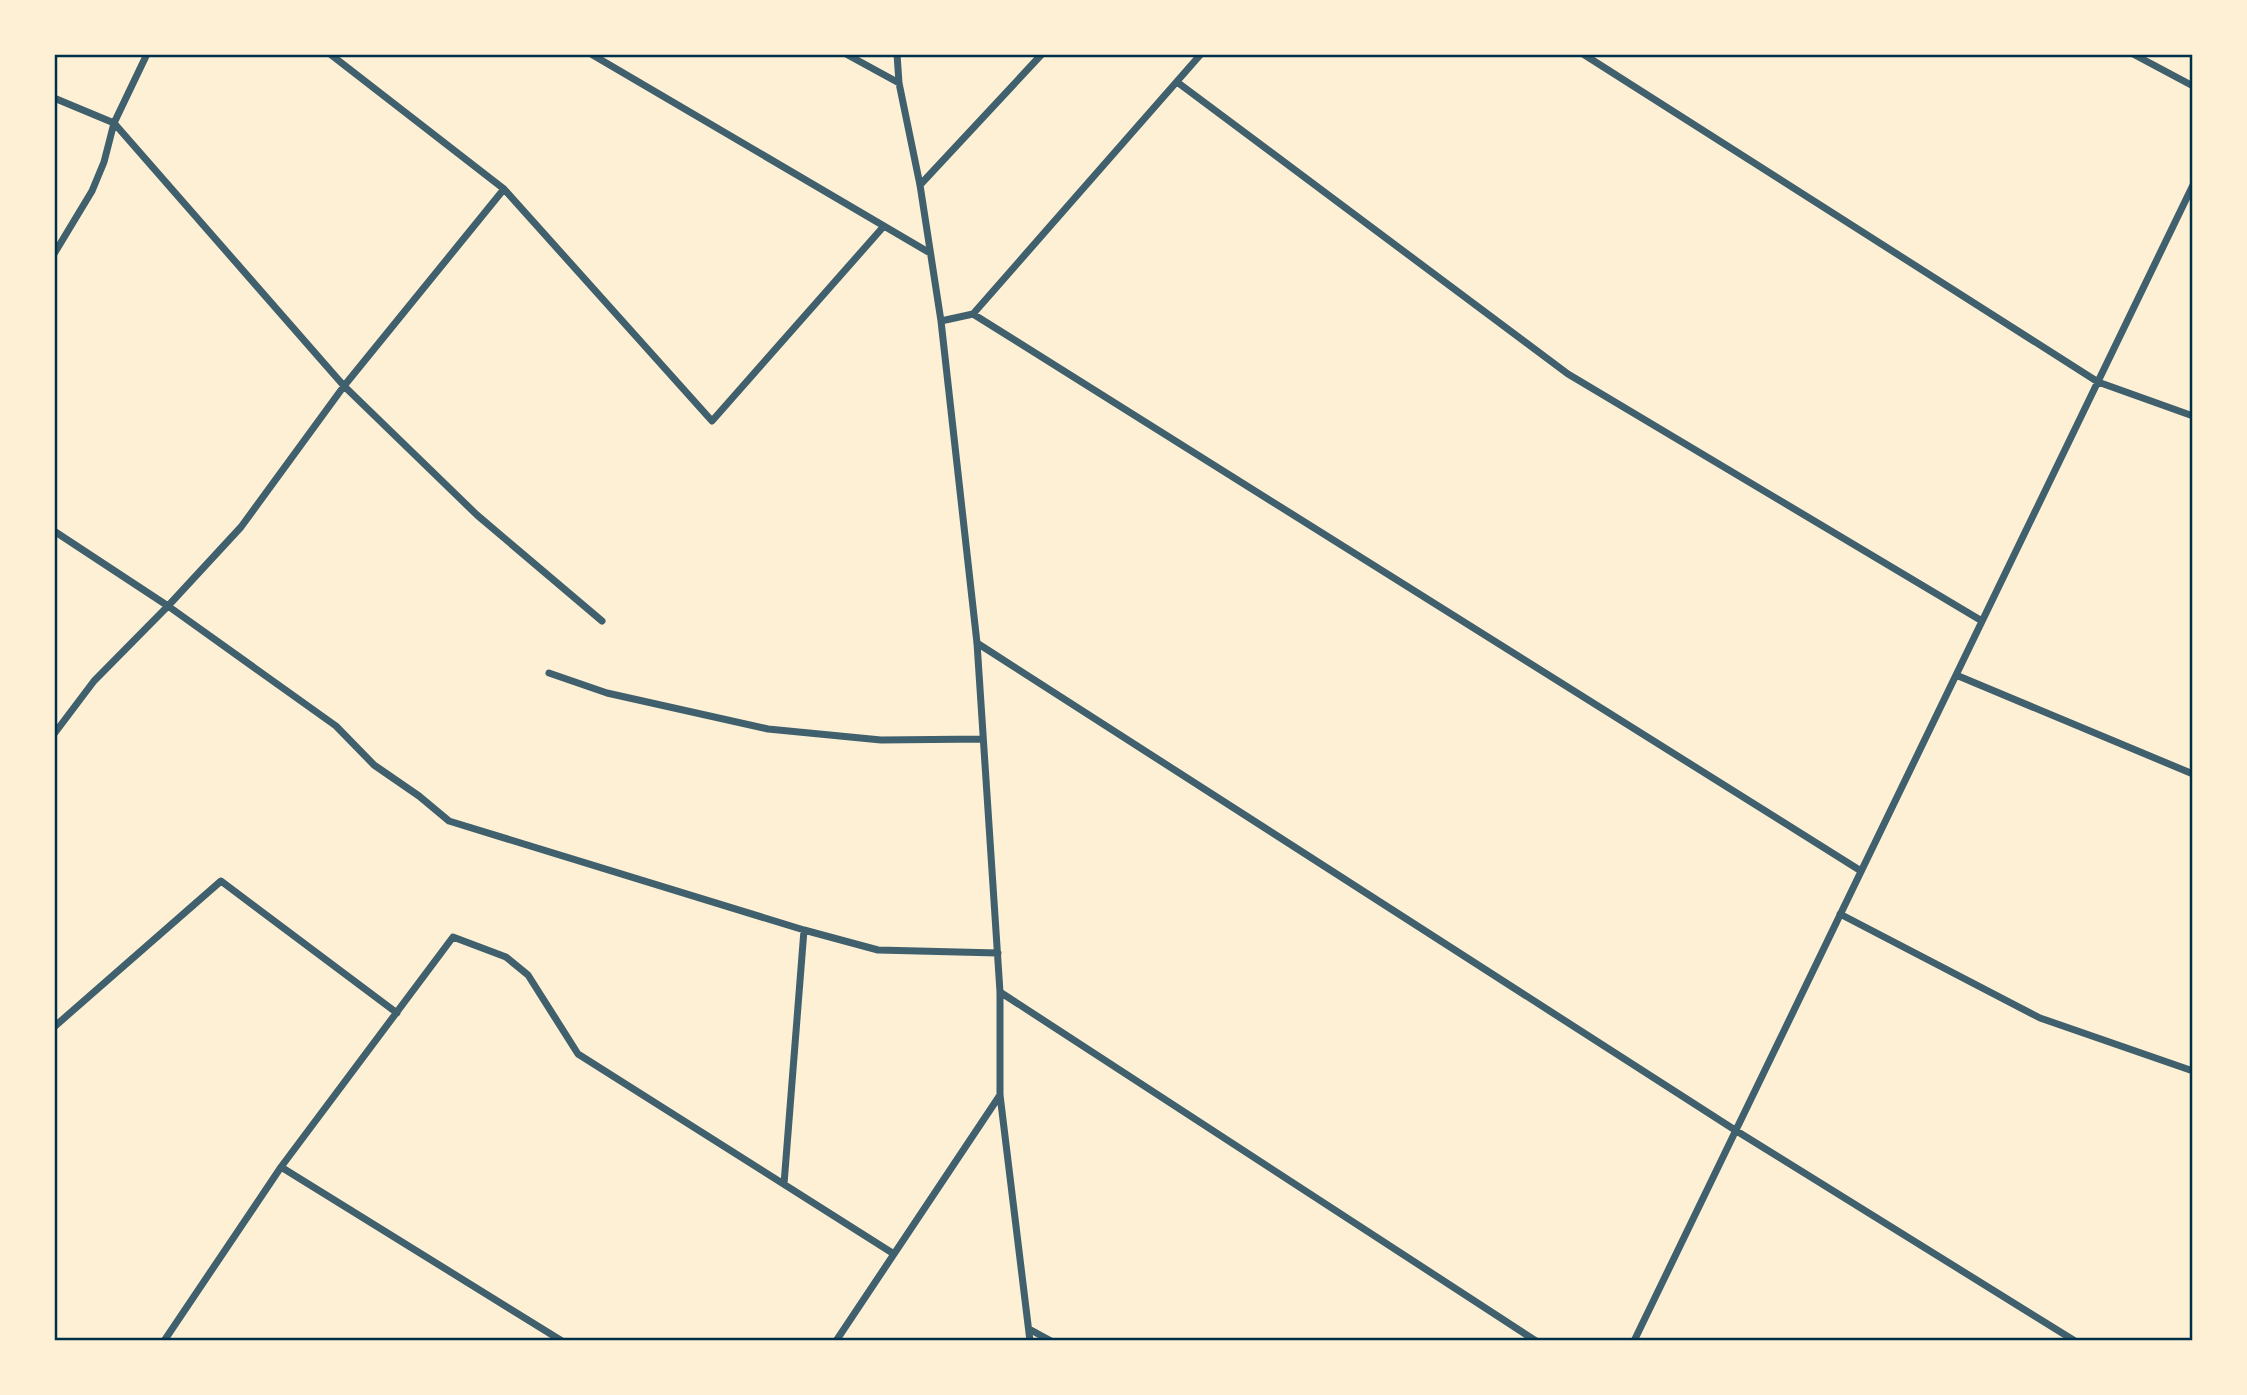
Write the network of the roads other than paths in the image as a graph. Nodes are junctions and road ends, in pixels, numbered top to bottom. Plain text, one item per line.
1 (146, 54) edge
2 (330, 54) edge
3 (591, 54) edge
4 (846, 54) edge
5 (897, 54) edge
6 (1042, 54) edge
7 (1201, 54) edge
8 (1583, 54) edge
9 (2133, 54) edge
10 (1177, 82) junction
11 (899, 83) junction
12 (2193, 86) edge
13 (54, 98) edge
14 (114, 123) junction
15 (920, 185) junction
16 (2193, 185) edge
17 (504, 188) junction
18 (884, 226) junction
19 (930, 253) junction
20 (54, 254) edge
21 (973, 314) junction
22 (941, 321) junction
23 (2098, 382) junction
24 (344, 386) junction
25 (2193, 416) edge
26 (54, 531) edge
27 (168, 606) junction
28 (603, 621) dead end
29 (1982, 621) junction
30 (977, 643) junction
31 (549, 673) dead end
32 (1956, 675) junction
33 (54, 734) edge
34 (984, 739) junction
35 (2193, 774) edge
36 (1861, 871) junction
37 (1840, 914) junction
38 (804, 930) junction
39 (998, 953) junction
40 (1000, 992) junction
41 (397, 1013) junction
42 (54, 1027) edge
43 (2193, 1071) edge
44 (1000, 1095) junction
45 (1735, 1130) junction
46 (281, 1167) junction
47 (784, 1184) junction
48 (894, 1254) junction
49 (1029, 1329) junction
50 (2065, 1338) edge
51 (164, 1341) edge
52 (562, 1341) edge
53 (836, 1341) edge
54 (1030, 1341) edge
55 (1051, 1341) edge
56 (1536, 1341) edge
57 (1634, 1341) edge
58 (2075, 1341) edge

1 - 14 street
2 - 17 street
3 - 18 street
4 - 11 street
5 - 11 street
6 - 15 street
7 - 10 street
8 - 23 street
9 - 12 street
10 - 21 street
10 - 29 street
11 - 15 street
13 - 14 street
14 - 20 street
14 - 24 street
15 - 19 street
16 - 23 street
17 - 18 street
17 - 24 street
18 - 19 street
19 - 22 street
21 - 22 street
21 - 36 street
22 - 30 street
23 - 25 street
23 - 29 street
24 - 27 street
24 - 28 street
26 - 27 street
27 - 33 street
27 - 38 street
29 - 32 street
30 - 34 street
30 - 45 street
31 - 34 street
32 - 35 street
32 - 36 street
34 - 39 street
36 - 37 street
37 - 43 street
37 - 45 street
38 - 39 street
38 - 47 street
39 - 40 street
40 - 44 street
40 - 56 street
41 - 42 street
41 - 46 street
41 - 47 street
44 - 48 street
44 - 49 street
45 - 50 street
45 - 57 street
46 - 51 street
46 - 52 street
47 - 48 street
48 - 53 street
49 - 54 street
49 - 55 street
50 - 58 street

